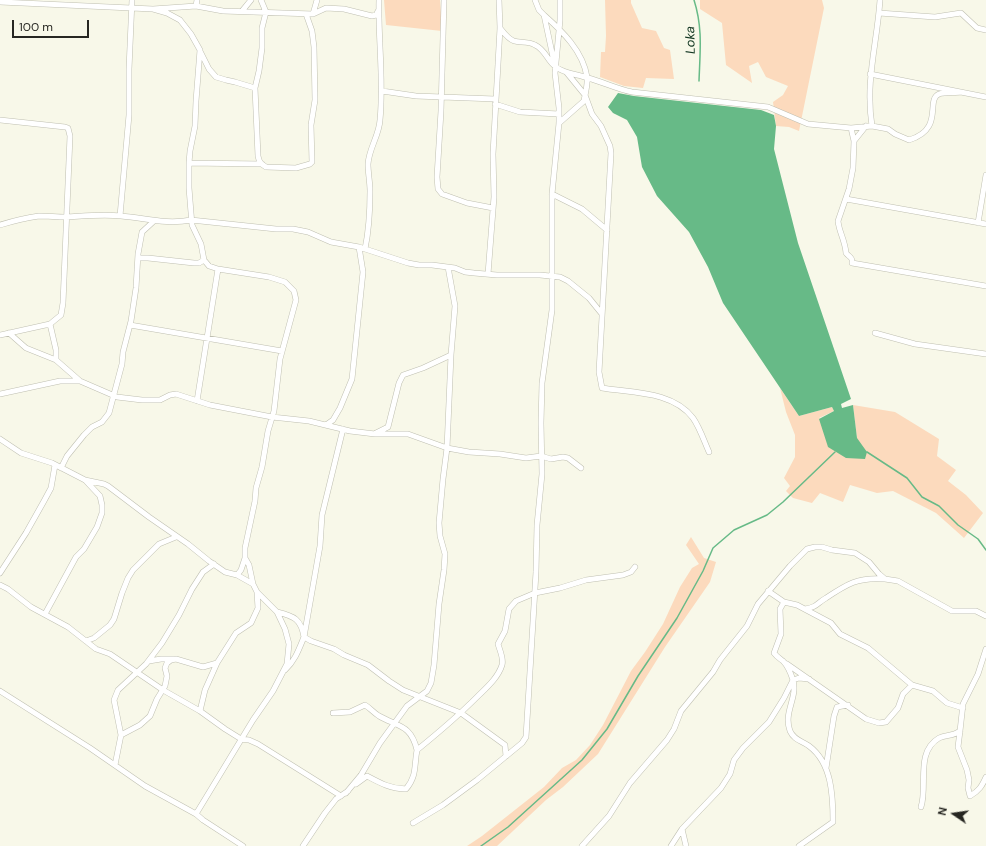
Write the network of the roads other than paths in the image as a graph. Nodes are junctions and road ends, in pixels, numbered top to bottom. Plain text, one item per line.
1 (132, 0) edge
2 (197, 0) edge
3 (251, 0) edge
4 (261, 0) edge
5 (317, 0) edge
6 (379, 0) edge
7 (444, 0) edge
8 (499, 0) edge
9 (535, 0) edge
10 (560, 0) edge
11 (880, 0) edge
12 (16, 1) edge
13 (0, 2) edge
14 (74, 2) edge
15 (196, 6) junction
16 (132, 8) junction
17 (154, 9) junction
18 (242, 11) junction
19 (378, 11) junction
20 (266, 12) junction
21 (879, 12) junction
22 (306, 14) junction
23 (313, 14) junction
24 (544, 15) junction
25 (500, 28) junction
26 (560, 29) junction
27 (986, 30) edge
28 (200, 50) junction
29 (555, 67) junction
30 (567, 73) junction
31 (870, 74) junction
32 (587, 77) junction
33 (254, 88) junction
34 (382, 91) junction
35 (961, 92) junction
36 (585, 95) junction
37 (986, 97) edge
38 (441, 98) junction
39 (495, 102) junction
40 (559, 114) junction
41 (0, 120) edge
42 (559, 123) junction
43 (869, 126) junction
44 (851, 128) junction
45 (854, 141) junction
46 (189, 163) junction
47 (262, 164) junction
48 (986, 175) edge
49 (552, 194) junction
50 (846, 199) junction
51 (493, 208) junction
52 (120, 216) junction
53 (66, 217) junction
54 (191, 220) junction
55 (154, 221) junction
56 (978, 223) junction
57 (986, 224) edge
58 (0, 225) edge
59 (608, 230) junction
60 (359, 247) junction
61 (365, 249) junction
62 (138, 258) junction
63 (204, 260) junction
64 (448, 267) junction
65 (218, 269) junction
66 (488, 274) junction
67 (552, 276) junction
68 (986, 286) edge
69 (602, 314) junction
70 (50, 324) junction
71 (130, 325) junction
72 (9, 333) junction
73 (874, 333) dead end
74 (0, 335) edge
75 (207, 338) junction
76 (282, 351) junction
77 (986, 354) edge
78 (451, 355) junction
79 (56, 360) junction
80 (80, 381) junction
81 (0, 394) edge
82 (114, 396) junction
83 (197, 401) junction
84 (272, 417) junction
85 (326, 425) junction
86 (343, 429) junction
87 (375, 434) junction
88 (0, 439) edge
89 (447, 448) junction
90 (709, 452) dead end
91 (541, 456) junction
92 (58, 466) junction
93 (581, 468) dead end
94 (85, 480) junction
95 (176, 536) junction
96 (245, 558) junction
97 (214, 564) junction
98 (635, 568) dead end
99 (0, 573) edge
100 (237, 575) junction
101 (885, 579) junction
102 (253, 584) junction
103 (0, 585) edge
104 (768, 591) junction
105 (257, 592) junction
106 (535, 593) junction
107 (784, 602) junction
108 (805, 609) junction
109 (277, 612) junction
110 (45, 614) junction
111 (986, 616) edge
112 (304, 637) junction
113 (86, 641) junction
114 (986, 649) edge
115 (175, 659) junction
116 (149, 661) junction
117 (784, 662) junction
118 (218, 663) junction
119 (283, 672) junction
120 (137, 673) junction
121 (809, 679) junction
122 (793, 680) junction
123 (912, 684) junction
124 (162, 690) junction
125 (0, 691) edge
126 (420, 696) junction
127 (848, 706) junction
128 (963, 708) junction
129 (200, 711) junction
130 (333, 713) dead end
131 (461, 713) junction
132 (395, 724) junction
133 (960, 731) junction
134 (121, 735) junction
135 (241, 739) junction
136 (417, 750) junction
137 (506, 756) junction
138 (115, 765) junction
139 (826, 768) junction
140 (986, 777) edge
141 (343, 794) junction
142 (921, 807) dead end
143 (196, 814) junction
144 (413, 823) dead end
145 (682, 829) junction
146 (808, 840) junction
147 (243, 846) edge
148 (303, 846) edge
149 (582, 846) edge
150 (671, 846) edge
151 (686, 846) edge
152 (799, 846) edge
153 (807, 846) edge

1 - 16 street
2 - 15 street
3 - 18 street
4 - 20 street
5 - 23 street
6 - 19 street
7 - 38 street
8 - 25 street
9 - 24 street
10 - 26 street
11 - 21 street
12 - 13 street
12 - 14 street
14 - 16 street
15 - 17 street
15 - 18 street
16 - 17 street
16 - 52 street
17 - 28 street
18 - 20 street
19 - 23 street
19 - 34 street
20 - 22 street
20 - 33 street
21 - 27 street
21 - 31 street
22 - 23 street
22 - 47 street
24 - 26 street
24 - 29 street
25 - 29 street
25 - 39 street
26 - 29 street
26 - 32 street
28 - 33 street
28 - 46 street
29 - 30 street
29 - 40 street
30 - 32 street
30 - 36 street
31 - 35 street
31 - 43 street
32 - 36 street
32 - 44 street
33 - 47 street
34 - 38 street
34 - 61 street
35 - 37 street
35 - 43 street
36 - 42 street
36 - 59 street
38 - 39 street
38 - 51 street
39 - 40 street
39 - 51 street
40 - 42 street
41 - 53 street
42 - 49 street
43 - 44 street
43 - 45 street
44 - 45 street
45 - 50 street
46 - 47 street
46 - 54 street
48 - 56 street
49 - 59 street
49 - 67 street
50 - 56 street
50 - 68 street
51 - 66 street
52 - 53 street
52 - 55 street
53 - 58 street
53 - 70 street
54 - 55 street
54 - 60 street
54 - 63 street
55 - 62 street
56 - 57 street
59 - 69 street
60 - 61 street
60 - 85 street
61 - 64 street
62 - 63 street
62 - 71 street
63 - 65 street
64 - 66 street
64 - 78 street
65 - 75 street
65 - 76 street
66 - 67 street
67 - 69 street
67 - 91 street
69 - 90 street
70 - 72 street
70 - 79 street
71 - 75 street
71 - 82 street
72 - 74 street
72 - 79 street
73 - 77 street
75 - 76 street
75 - 83 street
76 - 84 street
78 - 87 street
78 - 89 street
79 - 80 street
80 - 81 street
80 - 82 street
82 - 83 street
82 - 92 street
83 - 84 street
84 - 85 street
84 - 96 street
85 - 86 street
86 - 87 street
86 - 112 street
87 - 89 street
88 - 92 street
89 - 91 street
89 - 126 street
91 - 93 street
91 - 106 street
92 - 94 street
92 - 99 street
94 - 95 street
94 - 110 street
95 - 97 street
95 - 113 street
96 - 100 street
96 - 102 street
97 - 100 street
97 - 116 street
98 - 106 street
100 - 102 street
101 - 104 street
101 - 108 street
101 - 111 street
102 - 105 street
103 - 110 street
104 - 107 street
104 - 149 street
105 - 109 street
105 - 118 street
106 - 131 street
106 - 137 street
107 - 108 street
107 - 117 street
108 - 123 street
109 - 112 street
109 - 119 street
110 - 113 street
112 - 119 street
112 - 126 street
113 - 120 street
114 - 128 street
115 - 116 street
115 - 118 street
115 - 124 street
116 - 120 street
117 - 121 street
117 - 122 street
118 - 129 street
119 - 135 street
120 - 124 street
120 - 134 street
121 - 122 street
121 - 127 street
122 - 139 street
122 - 145 street
123 - 127 street
123 - 128 street
124 - 129 street
124 - 134 street
125 - 138 street
126 - 131 street
126 - 132 street
127 - 139 street
128 - 133 street
129 - 135 street
130 - 132 street
131 - 136 street
131 - 137 street
132 - 136 street
132 - 141 street
133 - 140 street
133 - 142 street
134 - 138 street
135 - 141 street
135 - 143 street
136 - 141 street
137 - 144 street
138 - 143 street
139 - 146 street
141 - 148 street
143 - 147 street
145 - 150 street
145 - 151 street
146 - 152 street
146 - 153 street

